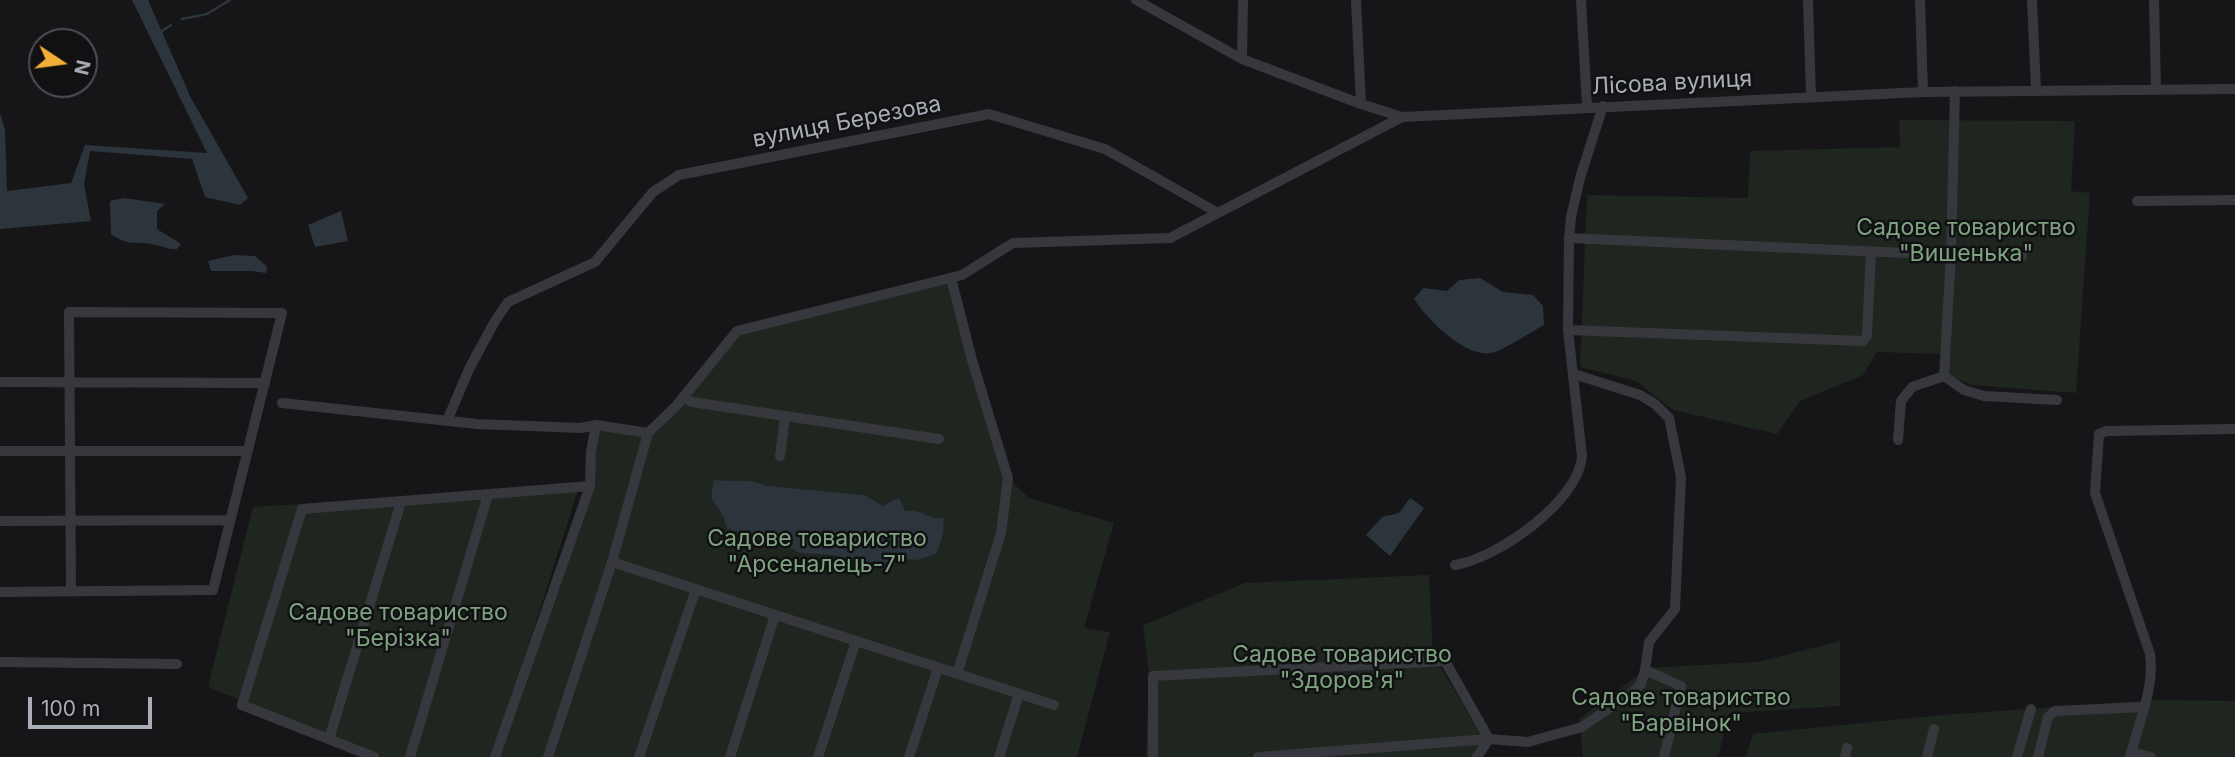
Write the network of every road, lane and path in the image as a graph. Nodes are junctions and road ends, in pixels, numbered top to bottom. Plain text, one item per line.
1 (1136, 0) edge
2 (1243, 0) edge
3 (1356, 0) edge
4 (1581, 0) edge
5 (1808, 0) edge
6 (1920, 0) edge
7 (2032, 0) edge
8 (2154, 0) edge
9 (1242, 59) junction
10 (2156, 89) junction
11 (2235, 89) edge
12 (2036, 90) junction
13 (1955, 91) junction
14 (1923, 92) junction
15 (1811, 96) junction
16 (1360, 104) junction
17 (1587, 106) junction
18 (1603, 106) junction
19 (1402, 117) junction
20 (2137, 201) dead end
21 (2235, 201) edge
22 (1218, 213) junction
23 (1569, 238) junction
24 (1871, 252) junction
25 (1951, 255) junction
26 (2022, 256) dead end
27 (951, 278) junction
28 (1568, 330) junction
29 (1574, 374) junction
30 (1944, 376) junction
31 (0, 382) edge
32 (70, 383) junction
33 (265, 383) junction
34 (684, 397) junction
35 (2057, 400) dead end
36 (282, 403) dead end
37 (785, 416) junction
38 (447, 421) junction
39 (596, 425) junction
40 (2235, 429) edge
41 (648, 433) junction
42 (939, 439) dead end
43 (1898, 439) dead end
44 (0, 451) edge
45 (70, 451) junction
46 (248, 451) junction
47 (780, 456) dead end
48 (590, 486) junction
49 (488, 495) junction
50 (401, 502) junction
51 (230, 520) junction
52 (0, 521) edge
53 (71, 521) junction
54 (612, 562) junction
55 (1455, 565) dead end
56 (696, 589) junction
57 (71, 591) junction
58 (0, 592) edge
59 (775, 615) junction
60 (856, 641) junction
61 (0, 662) edge
62 (177, 664) dead end
63 (938, 668) junction
64 (1645, 670) junction
65 (957, 674) junction
66 (1019, 694) junction
67 (1054, 705) dead end
68 (2143, 707) junction
69 (2031, 709) dead end
70 (1934, 729) dead end
71 (329, 739) junction
72 (1489, 740) junction
73 (2130, 755) edge
74 (374, 757) edge
75 (410, 757) edge
76 (495, 757) edge
77 (548, 757) edge
78 (639, 757) edge
79 (730, 757) edge
80 (818, 757) edge
81 (909, 757) edge
82 (999, 757) edge
83 (1153, 757) edge
84 (1258, 757) edge
85 (1477, 757) edge
86 (1664, 757) edge
87 (1927, 757) edge
88 (2017, 757) edge
89 (2038, 757) edge
90 (2151, 757) edge

1 - 9 street, Лісова вулиця
2 - 9 street
3 - 16 street
4 - 17 street
5 - 15 street
6 - 14 street
7 - 12 street
8 - 10 street
9 - 16 street, Лісова вулиця
10 - 11 street, Лісова вулиця
10 - 12 street, Лісова вулиця
12 - 13 street, Лісова вулиця
13 - 14 street, Лісова вулиця
13 - 25 street
14 - 15 street, Лісова вулиця
15 - 18 street, Лісова вулиця
16 - 19 street, Лісова вулиця
17 - 18 street, Лісова вулиця
17 - 19 street, Лісова вулиця
18 - 23 street
19 - 22 street
20 - 21 street
22 - 27 street
22 - 38 street, вулиця Березова
23 - 24 street
23 - 28 street
24 - 25 street
24 - 28 street
25 - 26 street
25 - 30 street
27 - 34 street
27 - 65 street
28 - 29 street
29 - 55 street
29 - 64 street
30 - 35 street
30 - 43 street
31 - 32 street
32 - 33 street
32 - 33 street
32 - 45 street
33 - 46 street
34 - 37 street
34 - 41 street
36 - 38 street
37 - 42 street
37 - 47 street
38 - 39 street
39 - 41 street
39 - 48 street
40 - 68 street
41 - 54 street
44 - 45 street
45 - 46 street
45 - 53 street
46 - 51 street
48 - 49 street
48 - 76 street
49 - 50 street
49 - 75 street
50 - 71 street
50 - 71 street
51 - 53 street
51 - 57 street
52 - 53 street
53 - 57 street
54 - 56 street
54 - 77 street
56 - 59 street
56 - 78 street
57 - 58 street
59 - 60 street
59 - 79 street
60 - 63 street
60 - 80 street
61 - 62 street
63 - 65 street
63 - 81 street
64 - 72 street
64 - 86 street
65 - 66 street
66 - 67 street
66 - 82 street
68 - 73 street
68 - 89 street
69 - 88 street
70 - 87 street
71 - 74 street
72 - 83 street
72 - 84 street
72 - 85 street
73 - 90 street

